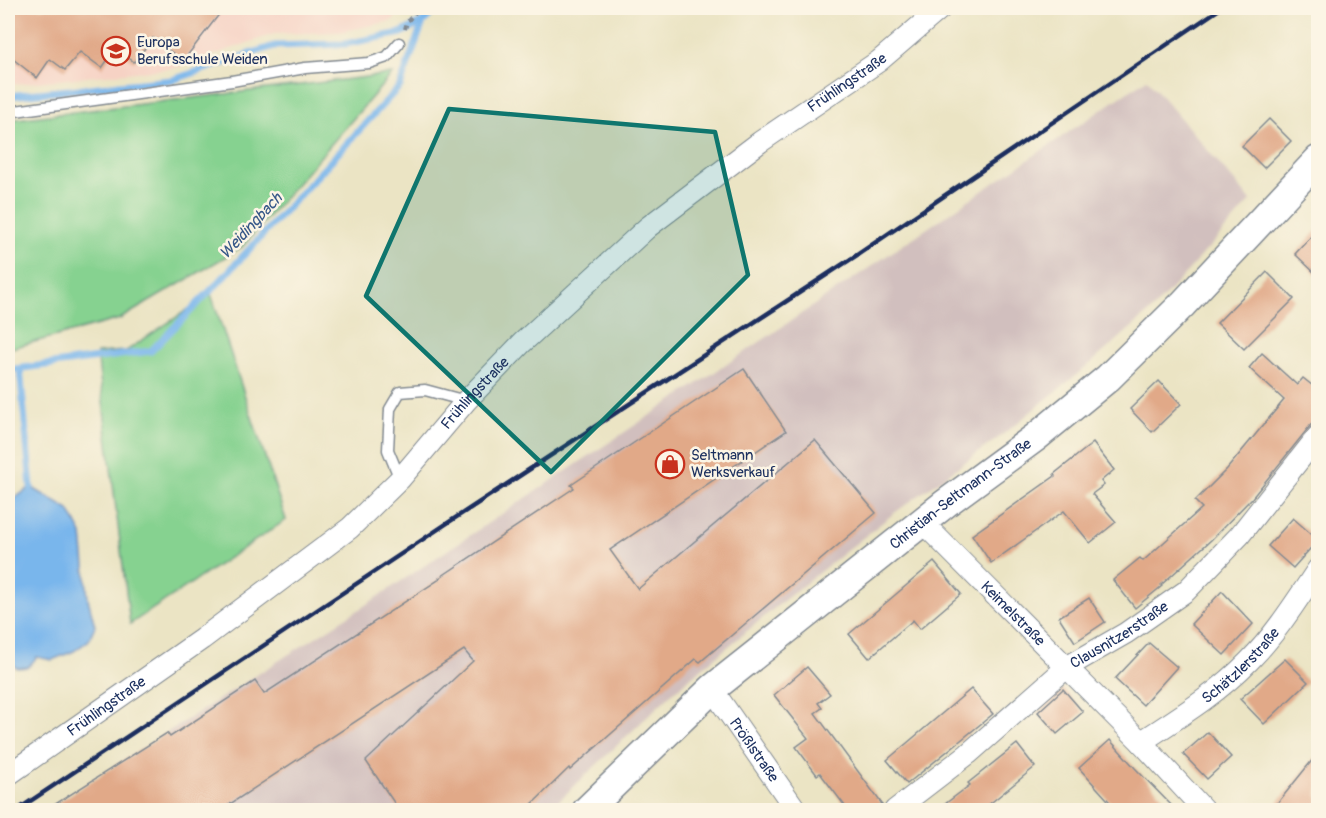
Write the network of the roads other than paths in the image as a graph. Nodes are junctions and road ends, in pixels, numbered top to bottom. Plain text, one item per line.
1 (941, 8) edge
2 (399, 44) dead end
3 (8, 112) edge
4 (1318, 160) edge
5 (466, 401) junction
6 (1318, 436) edge
7 (400, 478) junction
8 (922, 522) junction
9 (1318, 569) edge
10 (1067, 667) junction
11 (712, 689) junction
12 (1141, 742) junction
13 (8, 775) edge
14 (586, 810) edge
15 (796, 810) edge
16 (895, 810) edge
17 (1204, 810) edge

1 - 5 street, Frühlingstraße
2 - 3 lane
4 - 8 main road, Christian-Seltmann-Straße
5 - 7 street, Frühlingstraße
5 - 7 lane
6 - 10 street, Clausnitzerstraße
7 - 13 street, Frühlingstraße
8 - 10 street, Keimelstraße
8 - 11 main road, Christian-Seltmann-Straße
9 - 12 street, Schätzlerstraße
10 - 12 street, Keimelstraße
10 - 16 street, Clausnitzerstraße
11 - 14 main road, Christian-Seltmann-Straße
11 - 15 street, Prößlstraße
12 - 17 street, Keimelstraße

